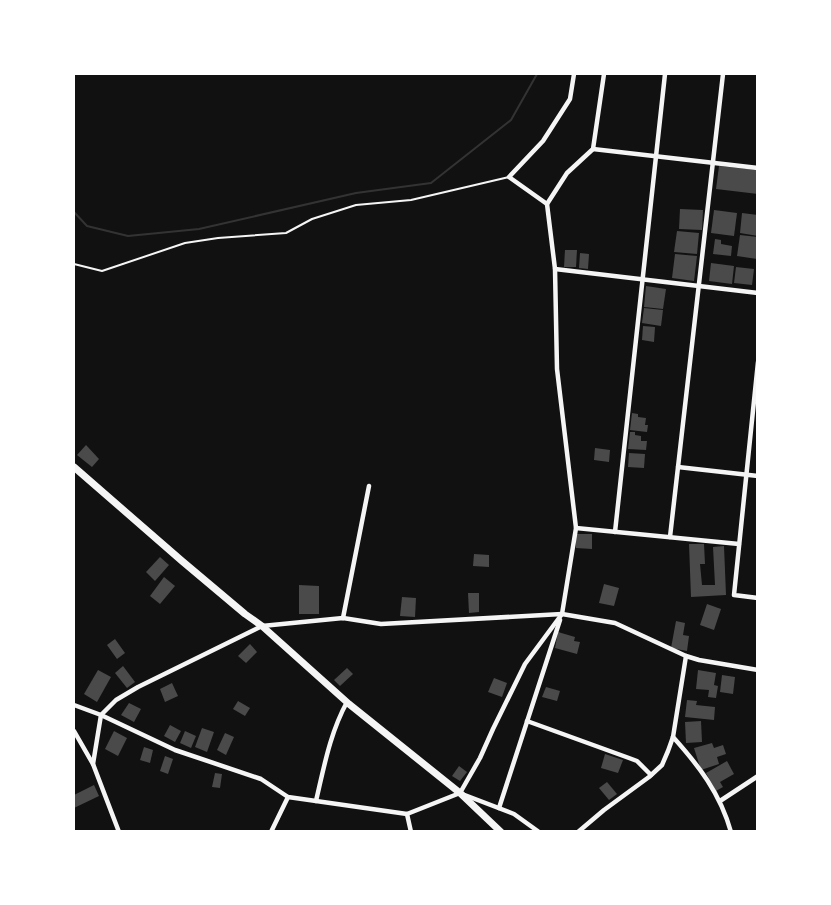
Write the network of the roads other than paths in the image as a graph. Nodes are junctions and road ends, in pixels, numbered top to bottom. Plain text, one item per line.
1 (574, 74) edge
2 (604, 74) edge
3 (664, 74) edge
4 (723, 74) edge
5 (592, 148) junction
6 (656, 156) junction
7 (713, 162) junction
8 (758, 168) edge
9 (509, 177) junction
10 (547, 204) junction
11 (74, 264) edge
12 (555, 269) junction
13 (642, 279) junction
14 (699, 286) junction
15 (758, 293) edge
16 (758, 362) edge
17 (74, 467) edge
18 (678, 467) junction
19 (746, 474) junction
20 (758, 476) edge
21 (369, 486) dead end
22 (576, 528) junction
23 (615, 532) junction
24 (670, 537) junction
25 (739, 544) junction
26 (758, 597) edge
27 (562, 614) junction
28 (343, 618) junction
29 (262, 626) junction
30 (686, 656) junction
31 (758, 670) edge
32 (347, 702) junction
33 (74, 705) edge
34 (101, 715) junction
35 (527, 721) junction
36 (74, 731) edge
37 (673, 737) junction
38 (93, 764) junction
39 (651, 775) junction
40 (758, 776) edge
41 (460, 793) junction
42 (288, 797) junction
43 (316, 801) junction
44 (720, 801) junction
45 (499, 808) junction
46 (407, 814) junction
47 (119, 831) edge
48 (271, 831) edge
49 (411, 831) edge
50 (501, 831) edge
51 (539, 831) edge
52 (578, 831) edge
53 (731, 831) edge

1 - 9 street
2 - 5 street
3 - 6 street
4 - 7 street
5 - 6 street
5 - 10 street
6 - 7 street
6 - 13 street
7 - 8 street
7 - 14 street
9 - 10 street
9 - 11 lane
10 - 12 street
12 - 13 street
12 - 22 street
13 - 14 street
13 - 23 street
14 - 15 street
14 - 18 street
16 - 19 street
17 - 29 main road
18 - 19 street
18 - 24 street
19 - 20 street
19 - 25 street
21 - 28 street
22 - 23 street
22 - 27 street
23 - 24 street
24 - 25 street
25 - 26 street
27 - 28 street
27 - 30 street
27 - 35 street
27 - 41 street
28 - 29 street
29 - 32 main road
29 - 34 street
30 - 31 street
30 - 37 street
32 - 41 main road
32 - 43 street
33 - 34 street
34 - 38 street
34 - 42 street
35 - 39 street
35 - 45 street
36 - 38 street
37 - 39 street
37 - 44 street
38 - 47 street
39 - 52 street
40 - 44 street
41 - 45 street
41 - 46 street
41 - 50 main road
42 - 43 street
42 - 48 street
43 - 46 street
44 - 53 street
45 - 51 street
46 - 49 street

